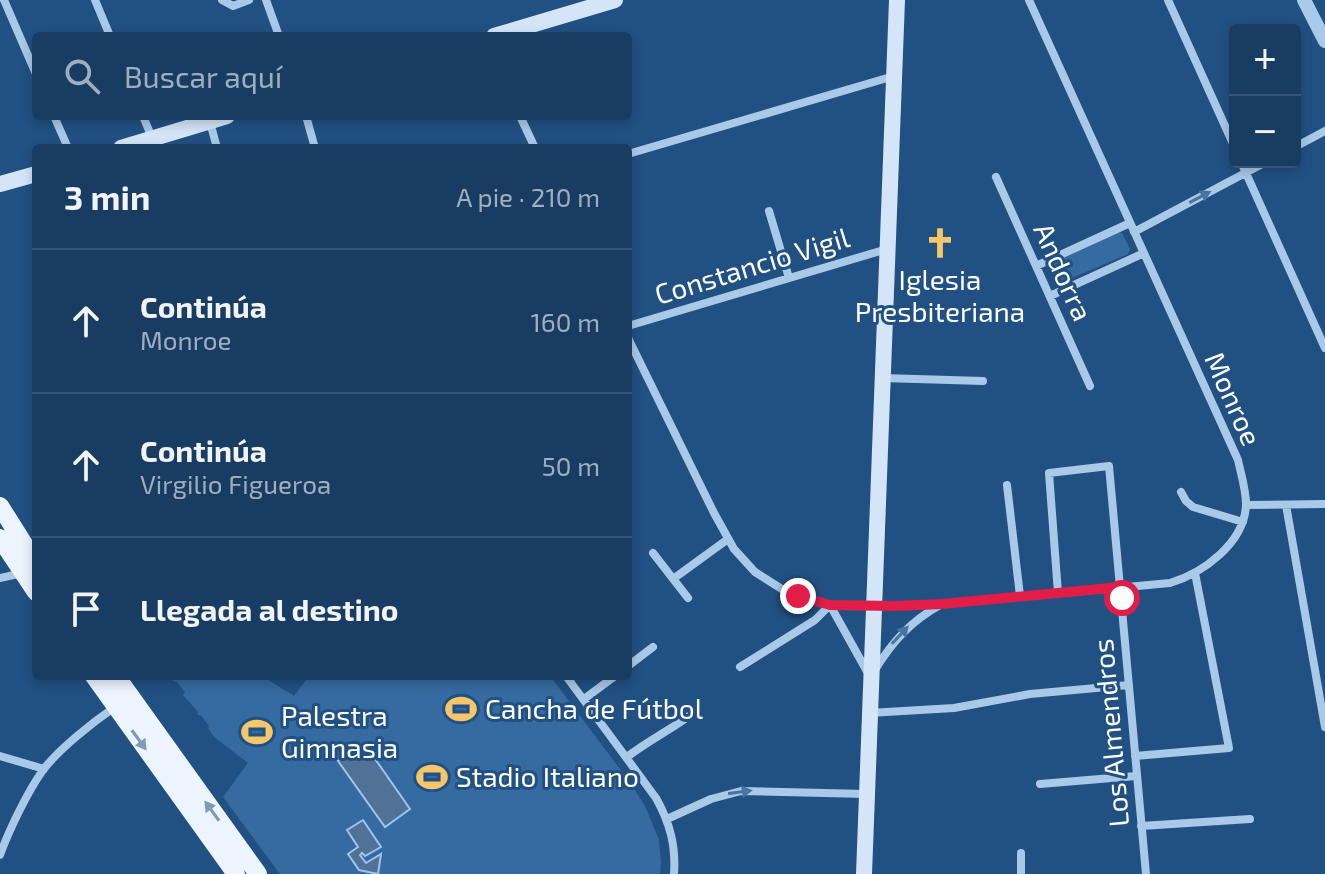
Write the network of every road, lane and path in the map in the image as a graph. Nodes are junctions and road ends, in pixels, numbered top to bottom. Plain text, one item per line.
1 (2, 0) edge
2 (95, 0) edge
3 (222, 0) edge
4 (249, 0) edge
5 (266, 0) edge
6 (615, 0) edge
7 (897, 0) edge
8 (1029, 0) edge
9 (1168, 0) edge
10 (1305, 0) edge
11 (579, 5) edge
12 (108, 32) edge
13 (278, 32) edge
14 (505, 32) edge
15 (1325, 41) edge
16 (32, 65) edge
17 (894, 75) junction
18 (56, 120) edge
19 (145, 120) edge
20 (213, 120) edge
21 (307, 120) edge
22 (522, 120) edge
23 (210, 121) junction
24 (1325, 131) edge
25 (1229, 135) edge
26 (152, 138) junction
27 (66, 144) edge
28 (133, 144) edge
29 (216, 144) edge
30 (314, 144) edge
31 (533, 144) edge
32 (1301, 144) edge
33 (632, 153) edge
34 (1244, 168) edge
35 (1255, 168) edge
36 (1246, 173) junction
37 (32, 175) edge
38 (996, 177) dead end
39 (0, 184) edge
40 (769, 211) dead end
41 (1132, 227) junction
42 (888, 249) junction
43 (1144, 253) junction
44 (1036, 266) junction
45 (789, 278) junction
46 (1050, 296) junction
47 (632, 325) edge
48 (632, 346) edge
49 (1325, 348) edge
50 (882, 378) junction
51 (983, 381) dead end
52 (1090, 386) dead end
53 (1007, 485) dead end
54 (1181, 492) dead end
55 (1325, 504) edge
56 (1246, 505) junction
57 (1286, 505) junction
58 (0, 506) edge
59 (1243, 522) junction
60 (0, 538) edge
61 (728, 539) junction
62 (653, 553) dead end
63 (31, 567) edge
64 (1195, 573) junction
65 (0, 578) edge
66 (673, 579) junction
67 (1121, 587) junction
68 (1058, 593) junction
69 (1020, 596) junction
70 (688, 598) dead end
71 (942, 604) junction
72 (830, 605) junction
73 (873, 606) junction
74 (653, 647) dead end
75 (632, 663) edge
76 (740, 667) dead end
77 (870, 678) junction
78 (97, 680) edge
79 (119, 680) edge
80 (569, 680) edge
81 (610, 680) edge
82 (1129, 685) junction
83 (584, 699) junction
84 (116, 707) junction
85 (696, 711) dead end
86 (869, 713) junction
87 (1325, 727) edge
88 (0, 756) edge
89 (1135, 756) junction
90 (627, 757) junction
91 (44, 769) junction
92 (1136, 776) junction
93 (1040, 784) dead end
94 (866, 794) junction
95 (667, 819) junction
96 (1250, 819) dead end
97 (1141, 826) junction
98 (1021, 853) dead end
99 (0, 855) edge
100 (236, 874) edge
101 (258, 874) edge
102 (674, 874) edge
103 (864, 874) edge
104 (1021, 874) edge
105 (1146, 874) edge

1 - 16 street
2 - 12 street
3 - 4 street
5 - 13 street
6 - 11 main road
7 - 17 main road
8 - 41 street, Monroe
9 - 25 street
10 - 15 street
11 - 14 main road
17 - 33 street
17 - 42 main road
18 - 27 street
19 - 26 street
20 - 23 main road
21 - 30 street
22 - 31 street
23 - 26 main road
23 - 29 street
24 - 32 street
26 - 28 main road
34 - 36 street
35 - 36 street
41 -> 36 street
36 - 49 street
37 - 39 main road
38 - 44 street, Andorra
40 - 45 street
41 - 43 street, Monroe
41 - 44 street
42 - 45 street, Constancio Vigil
42 - 50 main road
43 - 46 street
43 - 56 street, Monroe
44 - 46 street, Andorra
45 - 47 street, Constancio Vigil
46 - 52 street, Andorra
48 - 61 street, Monroe
50 - 51 street
50 - 73 main road
53 - 69 street
54 - 59 street
55 - 57 street
56 - 57 street
56 - 59 street, Monroe
57 - 87 street
58 - 63 main road
59 - 64 street, Monroe
60 - 63 main road
61 - 66 street
61 - 72 street, Monroe
62 - 66 street
63 - 65 street
64 - 67 street, Monroe
64 - 89 street
66 - 70 street
67 - 68 street, Monroe
67 - 68 street, Los Almendros
67 - 82 street, Los Almendros
68 - 69 street, Monroe
69 - 71 street, Monroe
71 - 73 street, Monroe
77 -> 71 street, Monroe
72 - 73 street, Monroe
72 - 76 street
72 - 77 street
73 - 77 main road
74 - 75 street
77 - 86 main road
78 - 84 main road
101 -> 79 main road
80 - 83 street
81 - 83 street
82 - 86 street
82 - 89 street, Los Almendros
83 - 90 street
84 - 91 street
84 -> 100 main road
85 - 90 street
86 - 94 main road
88 - 91 street
89 - 92 street, Los Almendros
90 - 95 street
91 - 99 street
92 - 93 street
92 - 97 street, Los Almendros
95 -> 94 street
94 - 103 main road
95 - 102 street
96 - 97 street
97 - 105 street, Los Almendros
98 - 104 street

